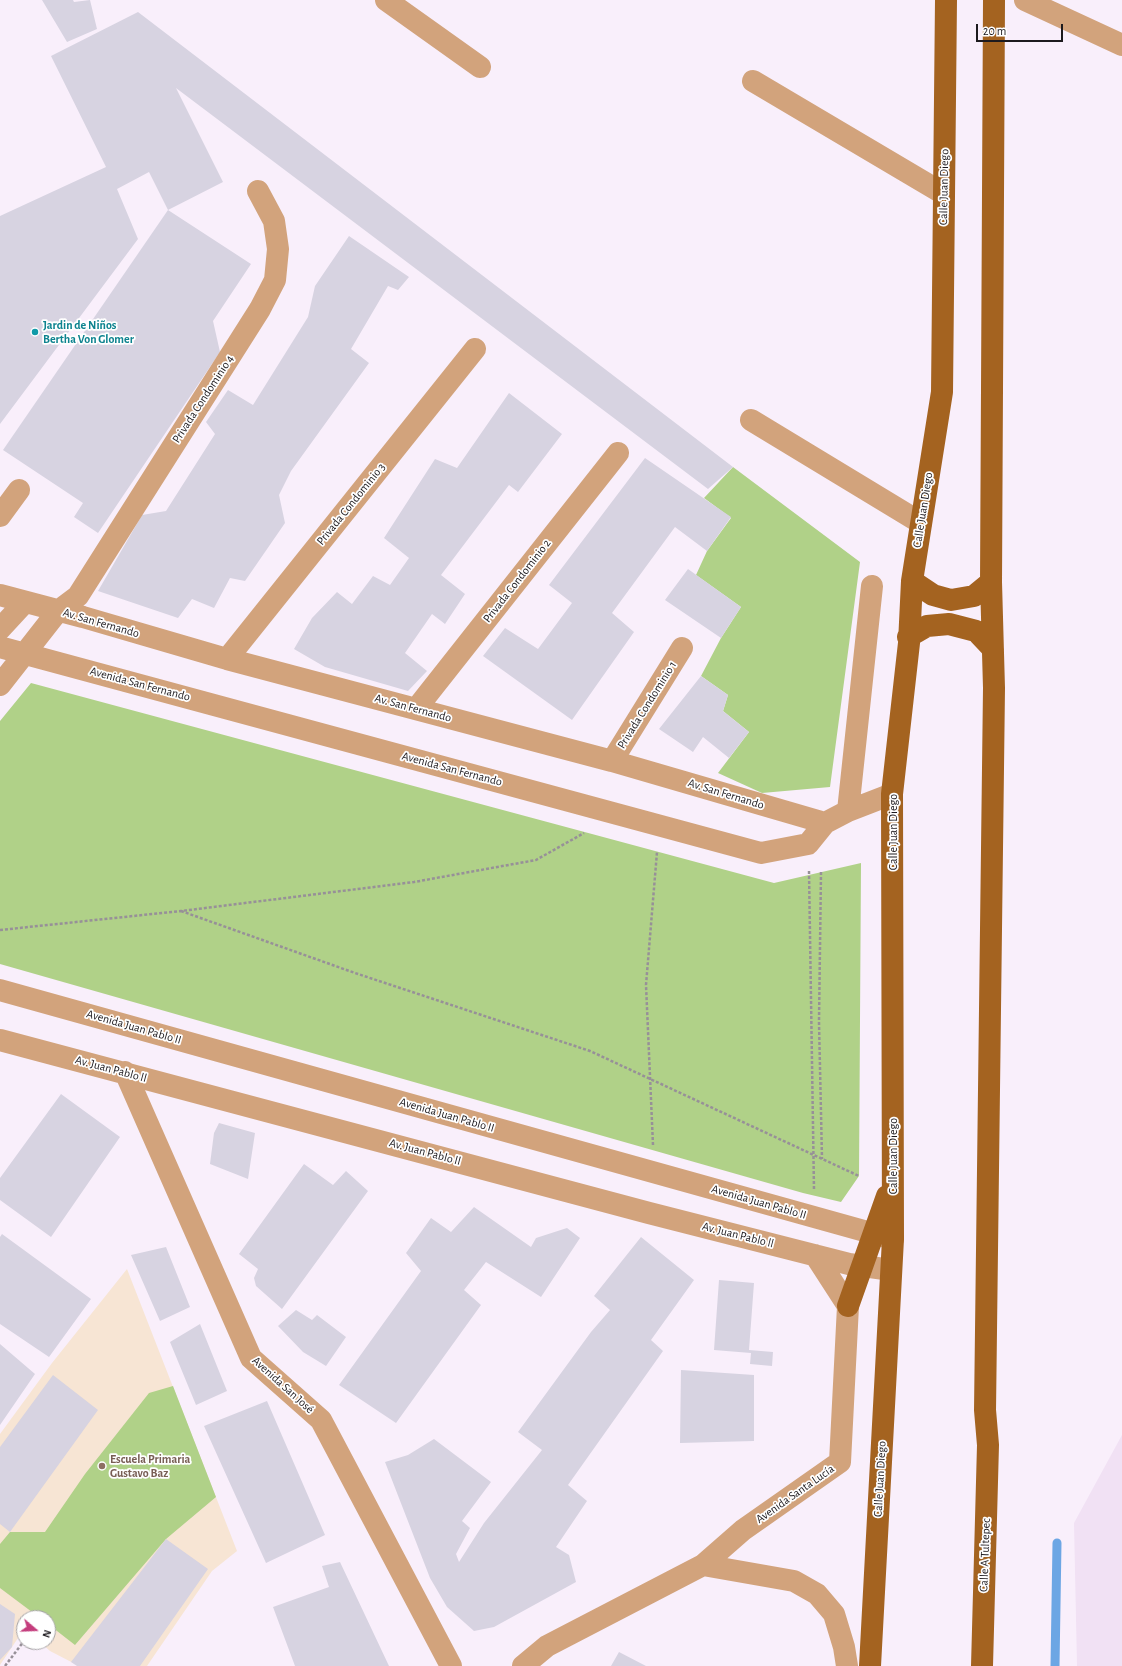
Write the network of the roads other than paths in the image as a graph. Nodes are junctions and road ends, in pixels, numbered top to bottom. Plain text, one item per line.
1 (386, 0) edge
2 (946, 0) edge
3 (994, 0) edge
4 (1025, 0) edge
5 (1122, 45) edge
6 (480, 67) dead end
7 (753, 81) dead end
8 (258, 191) dead end
9 (944, 194) junction
10 (476, 348) dead end
11 (751, 420) dead end
12 (618, 454) dead end
13 (20, 490) dead end
14 (0, 516) edge
15 (922, 523) junction
16 (912, 581) junction
17 (991, 582) junction
18 (872, 586) dead end
19 (0, 595) edge
20 (25, 602) junction
21 (58, 611) junction
22 (0, 629) edge
23 (908, 637) junction
24 (0, 647) edge
25 (682, 648) dead end
26 (993, 649) junction
27 (25, 653) junction
28 (227, 659) junction
29 (0, 685) edge
30 (416, 709) junction
31 (612, 761) junction
32 (892, 794) junction
33 (848, 811) junction
34 (826, 823) junction
35 (0, 990) edge
36 (0, 1040) edge
37 (125, 1072) junction
38 (884, 1236) junction
39 (816, 1255) junction
40 (856, 1264) junction
41 (891, 1270) junction
42 (848, 1306) junction
43 (703, 1565) junction
44 (451, 1666) edge
45 (523, 1666) edge
46 (847, 1666) edge
47 (870, 1666) edge
48 (982, 1666) edge

1 - 6 street
2 - 9 main road, Calle Juan Diego
3 - 17 main road
4 - 5 street
7 - 9 street
8 - 21 street, Privada Condominio 4
9 - 15 main road, Calle Juan Diego
10 - 28 street, Privada Condominio 3
11 - 15 street
12 - 30 street, Privada Condominio 2
13 - 14 street
15 - 16 main road, Calle Juan Diego
16 - 17 main road
16 - 23 main road, Calle Juan Diego
17 - 26 main road
18 - 33 street
19 - 20 street, Av. San Fernando
20 - 21 street, Av. San Fernando
20 - 22 street
21 - 27 street
21 - 28 street, Av. San Fernando
23 - 26 main road
23 - 32 main road, Calle Juan Diego
24 - 27 street, Avenida San Fernando
25 - 31 street, Privada Condominio 1
26 - 48 main road, Calle A Tultepec
27 - 29 street
27 - 34 street, Avenida San Fernando
28 - 30 street, Av. San Fernando
30 - 31 street, Av. San Fernando
31 - 34 street, Av. San Fernando
32 - 33 street
32 - 38 main road, Calle Juan Diego
33 - 34 street
35 - 38 street, Avenida Juan Pablo II
36 - 37 street, Av. Juan Pablo ll
37 - 39 street, Av. Juan Pablo ll
37 - 44 street, Avenida San José
38 - 40 main road
38 - 41 main road, Calle Juan Diego
39 - 40 street, Av. Juan Pablo ll
39 - 42 street
40 - 41 street, Av. Juan Pablo ll
40 - 42 main road
41 - 47 main road, Calle Juan Diego
42 - 43 street, Avenida Santa Lucía
43 - 45 street, Avenida Santa Lucía
43 - 46 street

